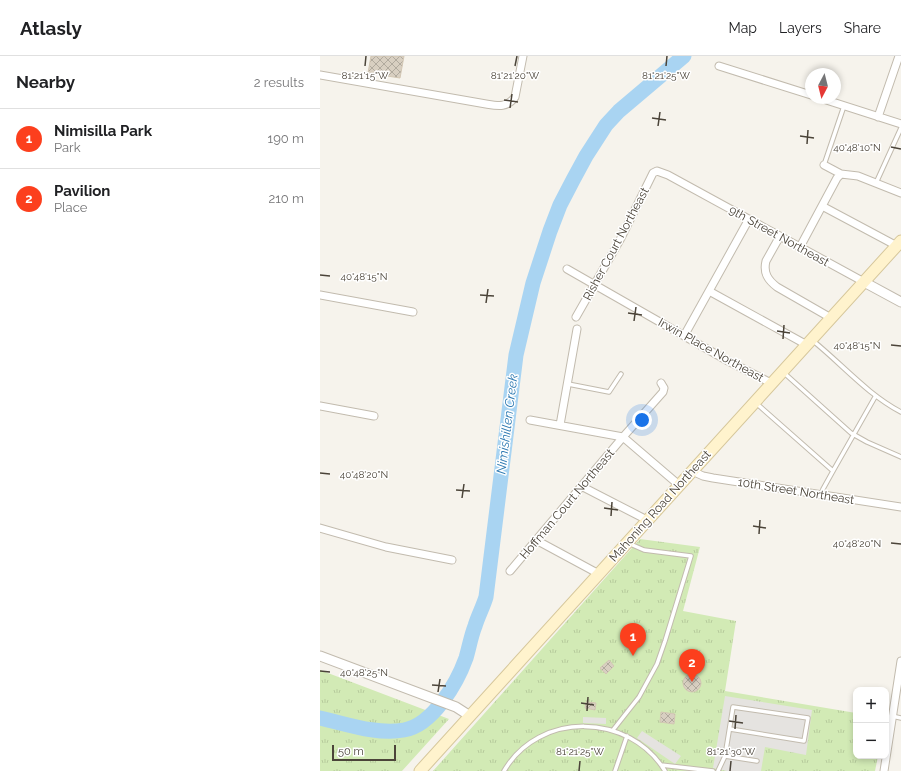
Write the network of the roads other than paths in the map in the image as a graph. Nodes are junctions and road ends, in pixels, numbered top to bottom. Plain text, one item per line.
1 (523, 56) edge
2 (899, 56) edge
3 (719, 66) dead end
4 (320, 75) edge
5 (805, 93) edge
6 (838, 104) edge
7 (844, 106) junction
8 (878, 117) junction
9 (901, 124) edge
10 (901, 128) edge
11 (824, 165) joint
12 (657, 171) joint
13 (841, 174) junction
14 (876, 183) junction
15 (901, 193) edge
16 (822, 206) junction
17 (748, 219) junction
18 (780, 236) junction
19 (899, 244) edge
20 (800, 247) junction
21 (567, 269) dead end
22 (864, 282) junction
23 (594, 285) junction
24 (709, 291) junction
25 (320, 295) edge
26 (901, 302) edge
27 (413, 312) dead end
28 (576, 317) dead end
29 (831, 318) junction
30 (577, 329) dead end
31 (684, 336) junction
32 (809, 342) junction
33 (782, 372) junction
34 (621, 374) dead end
35 (661, 383) dead end
36 (771, 383) junction
37 (568, 384) junction
38 (875, 397) junction
39 (754, 402) junction
40 (320, 406) edge
41 (901, 412) edge
42 (374, 416) dead end
43 (530, 420) dead end
44 (560, 426) junction
45 (854, 435) junction
46 (624, 437) junction
47 (901, 457) edge
48 (692, 471) junction
49 (833, 471) junction
50 (679, 485) junction
51 (581, 486) junction
52 (822, 495) junction
53 (901, 507) edge
54 (647, 520) junction
55 (320, 528) edge
56 (536, 540) junction
57 (627, 542) junction
58 (452, 560) dead end
59 (510, 571) dead end
60 (599, 574) junction
61 (320, 656) edge
62 (901, 661) edge
63 (900, 672) edge
64 (470, 716) junction
65 (892, 716) junction
66 (901, 718) edge
67 (730, 729) junction
68 (613, 730) junction
69 (628, 736) junction
70 (725, 756) junction
71 (757, 761) dead end
72 (661, 765) junction
73 (420, 771) edge
74 (504, 771) edge
75 (615, 771) edge
76 (665, 771) edge
77 (713, 771) edge
78 (718, 771) edge
79 (884, 771) edge

1 - 4 street
2 - 8 street
3 - 5 street
6 - 7 street
7 - 8 street
7 - 11 lane
8 - 9 street
10 - 14 lane
11 - 13 street
12 - 17 street, 9th Street Northeast
12 - 23 street, Risher Court Northeast
13 - 14 street
13 - 16 street
14 - 15 street
16 - 19 street
16 - 20 street
17 - 18 street, 9th Street Northeast
17 - 24 street
18 - 20 street, 9th Street Northeast
18 - 29 street
19 - 22 main road, Mahoning Road Northeast
20 - 22 street, 9th Street Northeast
21 - 23 street, Irwin Place Northeast
22 - 26 street, 9th Street Northeast
22 - 29 main road, Mahoning Road Northeast
23 - 28 street, Risher Court Northeast
23 - 31 street, Irwin Place Northeast
24 - 31 street
24 - 32 street
25 - 27 street
29 - 32 main road, Mahoning Road Northeast
30 - 37 street
31 - 36 street, Irwin Place Northeast
32 - 33 main road, Mahoning Road Northeast
32 - 38 lane
33 - 36 main road, Mahoning Road Northeast
33 - 45 lane, Irwin Place Northeast
34 - 37 lane
35 - 46 street, Hoffman Court Northeast
36 - 39 main road, Mahoning Road Northeast
37 - 44 street
38 - 41 lane
38 - 45 lane
39 - 48 main road, Mahoning Road Northeast
39 - 49 lane
40 - 42 street
43 - 44 street
44 - 46 street
45 - 47 lane, Irwin Place Northeast
45 - 49 lane
46 - 50 street
46 - 51 street, Hoffman Court Northeast
48 - 50 main road, Mahoning Road Northeast
48 - 52 street, 10th Street Northeast
49 - 52 lane
50 - 54 main road, Mahoning Road Northeast
51 - 54 street
51 - 56 street, Hoffman Court Northeast
52 - 53 street, 10th Street Northeast
54 - 57 main road, Mahoning Road Northeast
55 - 58 street
56 - 59 street, Hoffman Court Northeast
56 - 60 street
57 - 60 main road, Mahoning Road Northeast
57 - 68 lane
60 - 64 main road, Mahoning Road Northeast
61 - 64 street
62 - 63 street
63 - 65 street
64 - 73 main road, Mahoning Road Northeast
65 - 66 lane
65 - 79 street
67 - 67 lane
67 - 70 lane
68 - 69 lane
68 - 74 lane
69 - 72 lane
69 - 75 lane
70 - 71 lane
70 - 78 lane
72 - 76 lane
72 - 77 lane

